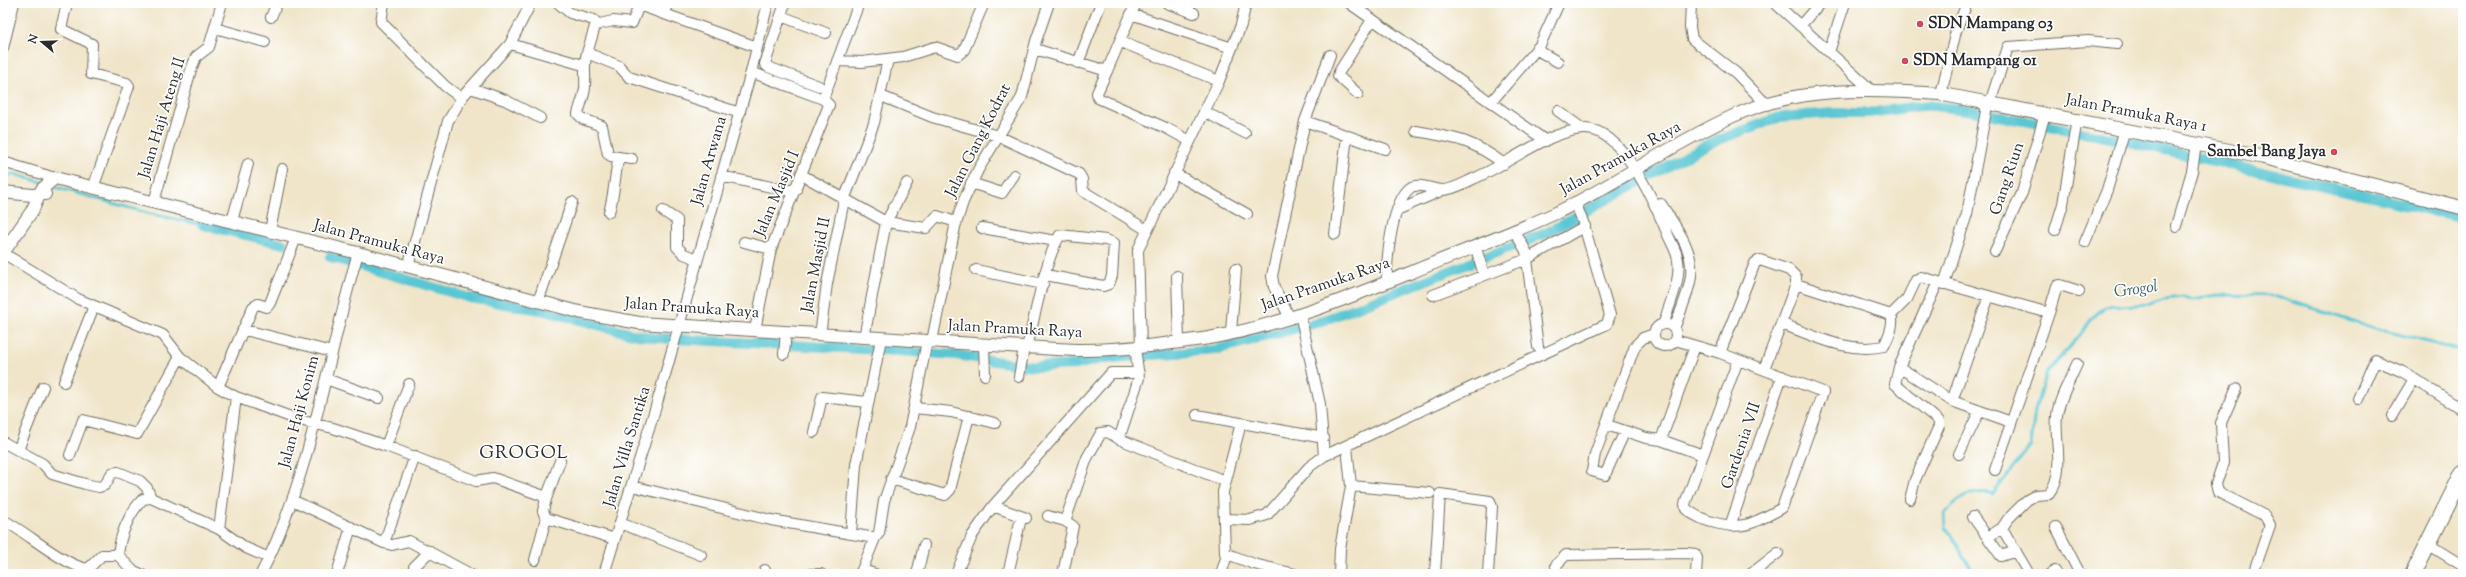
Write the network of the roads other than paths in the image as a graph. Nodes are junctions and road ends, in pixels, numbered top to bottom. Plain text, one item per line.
1 (14, 3) edge
2 (67, 3) edge
3 (222, 3) edge
4 (277, 3) edge
5 (384, 3) edge
6 (531, 3) edge
7 (558, 3) edge
8 (668, 3) edge
9 (768, 3) edge
10 (785, 3) edge
11 (859, 3) edge
12 (984, 3) edge
13 (1049, 3) edge
14 (1101, 3) edge
15 (1136, 3) edge
16 (1167, 3) edge
17 (1246, 3) edge
18 (1349, 3) edge
19 (1560, 3) edge
20 (1691, 3) edge
21 (1775, 3) edge
22 (1820, 3) edge
23 (1845, 3) edge
24 (1967, 3) edge
25 (640, 4) edge
26 (1194, 13) dead end
27 (663, 14) junction
28 (1131, 14) junction
29 (781, 16) junction
30 (271, 17) dead end
31 (1372, 20) junction
32 (595, 25) junction
33 (1800, 26) junction
34 (215, 28) junction
35 (826, 33) dead end
36 (265, 42) dead end
37 (1121, 42) junction
38 (510, 44) junction
39 (2117, 44) dead end
40 (757, 47) junction
41 (3, 48) edge
42 (1232, 48) junction
43 (1035, 49) junction
44 (1537, 50) junction
45 (1829, 52) junction
46 (587, 53) junction
47 (1330, 55) dead end
48 (888, 59) junction
49 (837, 61) junction
50 (1558, 62) dead end
51 (1078, 63) junction
52 (583, 65) junction
53 (1107, 71) junction
54 (751, 72) junction
55 (1219, 81) junction
56 (819, 86) dead end
57 (471, 88) junction
58 (1870, 89) junction
59 (1358, 94) dead end
60 (1941, 94) junction
61 (881, 96) junction
62 (461, 98) junction
63 (823, 99) junction
64 (1491, 102) junction
65 (1767, 105) junction
66 (1987, 108) junction
67 (1558, 111) dead end
68 (1205, 112) junction
69 (740, 113) junction
70 (540, 118) dead end
71 (2043, 120) junction
72 (1305, 121) junction
73 (2076, 122) junction
74 (1584, 129) junction
75 (1416, 131) dead end
76 (1245, 133) dead end
77 (2124, 134) junction
78 (998, 136) junction
79 (1347, 136) junction
80 (1546, 141) junction
81 (1190, 142) junction
82 (1385, 149) dead end
83 (2195, 153) junction
84 (619, 157) junction
85 (632, 159) dead end
86 (3, 162) edge
87 (248, 164) dead end
88 (1504, 164) junction
89 (282, 169) dead end
90 (1174, 173) junction
91 (1637, 174) junction
92 (802, 175) junction
93 (1014, 175) dead end
94 (721, 176) junction
95 (908, 183) dead end
96 (971, 183) junction
97 (51, 186) junction
98 (93, 188) junction
99 (796, 190) junction
100 (1443, 190) junction
101 (1649, 191) junction
102 (3, 192) edge
103 (844, 200) junction
104 (154, 202) junction
105 (572, 202) dead end
106 (1576, 206) junction
107 (2463, 208) edge
108 (1397, 210) junction
109 (663, 211) dead end
110 (609, 212) dead end
111 (1247, 214) dead end
112 (232, 222) junction
113 (886, 222) junction
114 (956, 222) junction
115 (1584, 224) junction
116 (2176, 226) dead end
117 (982, 228) dead end
118 (1147, 230) junction
119 (2055, 230) dead end
120 (270, 231) junction
121 (1516, 233) junction
122 (1335, 234) dead end
123 (296, 238) junction
124 (1056, 241) junction
125 (744, 242) dead end
126 (2085, 242) dead end
127 (771, 248) junction
128 (1995, 251) dead end
129 (1477, 252) junction
130 (3, 253) edge
131 (357, 255) junction
132 (1526, 255) junction
133 (1690, 257) junction
134 (1678, 258) junction
135 (697, 259) junction
136 (408, 267) junction
137 (976, 270) dead end
138 (1236, 270) dead end
139 (1483, 271) junction
140 (1176, 276) dead end
141 (1045, 280) junction
142 (1387, 282) junction
143 (1941, 283) junction
144 (1796, 284) junction
145 (2079, 291) dead end
146 (1433, 295) dead end
147 (1989, 296) junction
148 (538, 302) junction
149 (94, 306) junction
150 (2049, 313) junction
151 (1890, 315) junction
152 (1297, 318) junction
153 (1664, 324) junction
154 (1782, 324) junction
155 (1674, 329) junction
156 (245, 330) junction
157 (755, 330) junction
158 (677, 331) junction
159 (1231, 332) junction
160 (1654, 334) junction
161 (820, 335) junction
162 (864, 338) junction
163 (1675, 340) junction
164 (881, 341) junction
165 (1179, 342) junction
166 (928, 343) junction
167 (1695, 346) junction
168 (1538, 347) dead end
169 (984, 348) junction
170 (1137, 348) junction
171 (1025, 351) junction
172 (332, 352) junction
173 (1720, 353) junction
174 (180, 357) junction
175 (1738, 360) junction
176 (2077, 364) dead end
177 (1899, 367) junction
178 (1764, 369) junction
179 (1139, 371) junction
180 (1020, 374) dead end
181 (985, 375) dead end
182 (1782, 376) junction
183 (326, 379) junction
184 (2414, 379) junction
185 (64, 382) dead end
186 (409, 384) dead end
187 (43, 387) dead end
188 (218, 387) junction
189 (2236, 389) dead end
190 (236, 397) junction
191 (379, 398) dead end
192 (2358, 399) dead end
193 (1952, 401) junction
194 (867, 402) junction
195 (915, 408) junction
196 (2463, 410) edge
197 (1979, 412) junction
198 (1197, 415) dead end
199 (969, 416) junction
200 (2392, 416) dead end
201 (2011, 422) junction
202 (315, 423) junction
203 (995, 423) dead end
204 (1241, 423) junction
205 (1607, 425) junction
206 (1625, 431) junction
207 (814, 432) dead end
208 (1324, 438) junction
209 (1119, 439) junction
210 (1661, 440) junction
211 (3, 442) edge
212 (386, 446) junction
213 (1347, 447) junction
214 (18, 450) junction
215 (1959, 454) dead end
216 (70, 455) dead end
217 (1703, 455) junction
218 (415, 456) junction
219 (1324, 456) junction
220 (560, 461) dead end
221 (1995, 470) dead end
222 (2463, 473) edge
223 (891, 479) junction
224 (1225, 481) junction
225 (632, 486) junction
226 (1351, 486) junction
227 (1430, 493) dead end
228 (151, 498) junction
229 (546, 499) junction
230 (1910, 499) dead end
231 (292, 500) junction
232 (993, 506) junction
233 (1048, 516) dead end
234 (1973, 517) dead end
235 (546, 518) junction
236 (1226, 519) junction
237 (3, 520) edge
238 (1065, 521) junction
239 (620, 523) junction
240 (1730, 526) junction
241 (351, 527) junction
242 (2056, 527) dead end
243 (2002, 528) junction
244 (219, 529) junction
245 (852, 534) junction
246 (1988, 537) junction
247 (616, 538) junction
248 (875, 538) junction
249 (384, 543) junction
250 (2428, 544) junction
251 (924, 545) dead end
252 (430, 551) junction
253 (2016, 551) junction
254 (1778, 553) dead end
255 (118, 555) junction
256 (701, 555) dead end
257 (1227, 555) junction
258 (269, 558) junction
259 (535, 560) dead end
260 (2463, 566) edge
261 (87, 572) edge
262 (861, 572) edge
263 (134, 573) edge
264 (261, 574) edge
265 (336, 574) edge
266 (413, 574) edge
267 (470, 574) edge
268 (604, 574) edge
269 (811, 574) edge
270 (821, 574) edge
271 (875, 574) edge
272 (917, 574) edge
273 (956, 574) edge
274 (1008, 574) edge
275 (1063, 574) edge
276 (1222, 574) edge
277 (1295, 574) edge
278 (1340, 574) edge
279 (1435, 574) edge
280 (1488, 574) edge
281 (1556, 574) edge
282 (1696, 574) edge
283 (1751, 574) edge
284 (2029, 574) edge
285 (2080, 574) edge
286 (2252, 574) edge
287 (2413, 574) edge

1 - 41 street
2 - 98 street
3 - 34 street, Jalan Haji Ateng II
4 - 30 street
5 - 62 street
6 - 38 street
7 - 32 street
8 - 27 street
9 - 40 street, Jalan Arwana
10 - 29 street
11 - 49 street
12 - 48 street
13 - 43 street, Jalan Gang Kodrat
14 - 51 street
15 - 28 street
16 - 26 street
17 - 42 street
18 - 31 street
19 - 44 street
20 - 65 street
21 - 33 street
22 - 33 street
23 - 45 street
24 - 60 street
25 - 27 street
25 - 32 street
27 - 40 street
28 - 37 street
28 - 42 street
29 - 35 street
29 - 56 street
31 - 59 street
31 - 64 street
32 - 46 street
33 - 45 street
34 - 36 street
34 - 104 street, Jalan Haji Ateng II
37 - 53 street
37 - 55 street
38 - 52 street
38 - 57 street
39 - 66 street
40 - 54 street, Jalan Arwana
42 - 55 street
43 - 51 street
43 - 78 street, Jalan Gang Kodrat
44 - 50 street
44 - 64 street
45 - 58 street
46 - 52 street
46 - 69 street
47 - 72 street
48 - 49 street
48 - 61 street, Jalan Masjid II
49 - 63 street
51 - 53 street
52 - 84 street
53 - 81 street
54 - 63 street
54 - 69 street, Jalan Arwana
55 - 68 street
57 - 62 street
57 - 70 street
58 - 60 street, Jalan Pramuka Raya
58 - 65 street, Jalan Pramuka Raya
60 - 66 main road, Jalan Pramuka Raya 1
61 - 78 street
61 - 103 street, Jalan Masjid II
62 - 136 street
63 - 92 street, Jalan Masjid I
64 - 80 street
65 - 91 street, Jalan Pramuka Raya
66 - 71 main road, Jalan Pramuka Raya 1
66 - 143 street
67 - 74 street
68 - 76 street
68 - 81 street
69 - 94 street, Jalan Arwana
71 - 73 main road, Jalan Pramuka Raya 1
71 - 128 street, Gang Riun
72 - 79 street
72 - 152 street
73 - 77 main road, Jalan Pramuka Raya 1
73 - 119 street
74 - 80 street
74 - 91 street
75 - 88 street
77 - 83 main road, Jalan Pramuka Raya 1
77 - 126 street
78 - 96 street, Jalan Gang Kodrat
78 - 118 street
79 - 82 street
79 - 122 street
80 - 88 street
81 - 90 street
83 - 107 main road, Jalan Pramuka Raya 1
83 - 116 street
84 - 85 street
84 - 110 street
86 - 97 street
87 - 112 street
88 - 100 street
89 - 120 street
90 - 111 street
90 - 118 street
91 - 101 street
91 - 106 street, Jalan Pramuka Raya
92 - 99 street, Jalan Masjid I
92 - 103 street
93 - 96 street
94 - 99 street
94 - 135 street, Jalan Arwana
95 - 113 street
96 - 114 street, Jalan Gang Kodrat
97 - 98 street, Jalan Pramuka Raya
97 - 102 street, Jalan Pramuka Raya
97 - 130 street
98 - 104 street, Jalan Pramuka Raya
99 - 127 street, Jalan Masjid I
100 - 108 street
100 - 108 street
101 - 133 street
101 - 134 street
103 - 113 street
103 - 161 street, Jalan Masjid II
104 - 112 street, Jalan Pramuka Raya
105 - 148 street
106 - 115 street
106 - 121 street, Jalan Pramuka Raya
108 - 142 street
109 - 135 street
112 - 120 street, Jalan Pramuka Raya
113 - 114 street
113 - 162 street
114 - 166 street, Jalan Gang Kodrat
115 - 132 street
115 - 213 street
117 - 124 street
118 - 170 street
120 - 123 street, Jalan Pramuka Raya
121 - 129 street, Jalan Pramuka Raya
121 - 132 street
123 - 131 street, Jalan Pramuka Raya
123 - 156 street
124 - 141 street
124 - 141 street
125 - 127 street
127 - 157 street, Jalan Masjid I
129 - 139 street
129 - 142 street, Jalan Pramuka Raya
130 - 149 street
131 - 136 street, Jalan Pramuka Raya
131 - 172 street, Jalan Haji Konim
132 - 139 street
132 - 168 street
133 - 134 street
133 - 155 street
134 - 153 street
135 - 158 street, Jalan Arwana
136 - 148 street, Jalan Pramuka Raya
137 - 141 street
138 - 159 street
139 - 146 street
140 - 165 street
141 - 171 street
142 - 152 street, Jalan Pramuka Raya
143 - 147 street
143 - 151 street
143 - 177 street
144 - 151 street
144 - 154 street
144 - 173 street
145 - 150 street
147 - 150 street
147 - 193 street
148 - 158 street, Jalan Pramuka Raya
149 - 174 street
149 - 185 street
150 - 201 street
151 - 154 street
152 - 159 street, Jalan Pramuka Raya
152 - 208 street
153 - 155 street
153 - 160 street
154 - 178 street
155 - 163 street
156 - 172 street
156 - 188 street
157 - 158 street, Jalan Pramuka Raya
157 - 161 street, Jalan Pramuka Raya
158 - 225 street, Jalan Villa Santika
159 - 165 street, Jalan Pramuka Raya
160 - 163 street
160 - 205 street
161 - 162 street, Jalan Pramuka Raya
162 - 164 street, Jalan Pramuka Raya
163 - 167 street
164 - 166 street, Jalan Pramuka Raya
164 - 194 street
165 - 170 street, Jalan Pramuka Raya
166 - 169 street, Jalan Pramuka Raya
166 - 195 street, Jalan Gang Kodrat
167 - 173 street
167 - 210 street
169 - 171 street, Jalan Pramuka Raya
169 - 181 street
170 - 171 street, Jalan Pramuka Raya
170 - 179 street
171 - 180 street
172 - 183 street, Jalan Haji Konim
173 - 175 street
174 - 188 street
174 - 216 street
175 - 178 street
175 - 217 street
176 - 243 street
177 - 193 street
177 - 230 street
178 - 182 street
179 - 209 street
179 - 232 street
182 - 240 street, Gardenia VII
182 - 240 street
183 - 191 street
183 - 202 street, Jalan Haji Konim
184 - 192 street
184 - 196 street
184 - 200 street
186 - 212 street
187 - 214 street
188 - 190 street
189 - 286 street
190 - 202 street
190 - 244 street
193 - 197 street
194 - 207 street
194 - 245 street
195 - 199 street
195 - 223 street, Jalan Gang Kodrat
197 - 201 street
197 - 215 street
198 - 204 street
199 - 203 street
199 - 223 street
201 - 221 street
202 - 212 street
202 - 231 street, Jalan Haji Konim
204 - 208 street
204 - 224 street
205 - 206 street
205 - 206 street
206 - 210 street
208 - 219 street
209 - 224 street
209 - 238 street
210 - 217 street
211 - 214 street
212 - 218 street
213 - 219 street
213 - 226 street
214 - 228 street
217 - 240 street
218 - 229 street
218 - 249 street
219 - 236 street
220 - 229 street
222 - 250 highway
223 - 248 street, Jalan Gang Kodrat
224 - 236 street
225 - 239 street, Jalan Villa Santika
225 - 245 street
226 - 227 street
226 - 278 street
228 - 244 street
228 - 255 street
229 - 235 street
231 - 241 street
231 - 258 street, Jalan Haji Konim
232 - 273 street
232 - 274 street
233 - 238 street
234 - 246 street
235 - 247 street
235 - 259 street
236 - 257 street
237 - 261 street
238 - 275 street
239 - 247 street, Jalan Villa Santika
239 - 256 street
241 - 249 street
241 - 265 street
242 - 285 street
243 - 246 street
243 - 253 street
244 - 258 street
245 - 248 street
246 - 253 street
247 - 268 street, Jalan Villa Santika
248 - 262 street, Jalan Gang Kodrat
249 - 252 street
250 - 260 street
250 - 287 highway
251 - 272 street
252 - 266 street
252 - 267 street
253 - 284 street
254 - 283 street
255 - 261 street
255 - 263 street
257 - 276 street
257 - 277 street
258 - 264 street, Jalan Haji Konim
262 - 271 street
269 - 270 street
279 - 280 street
281 - 282 street

